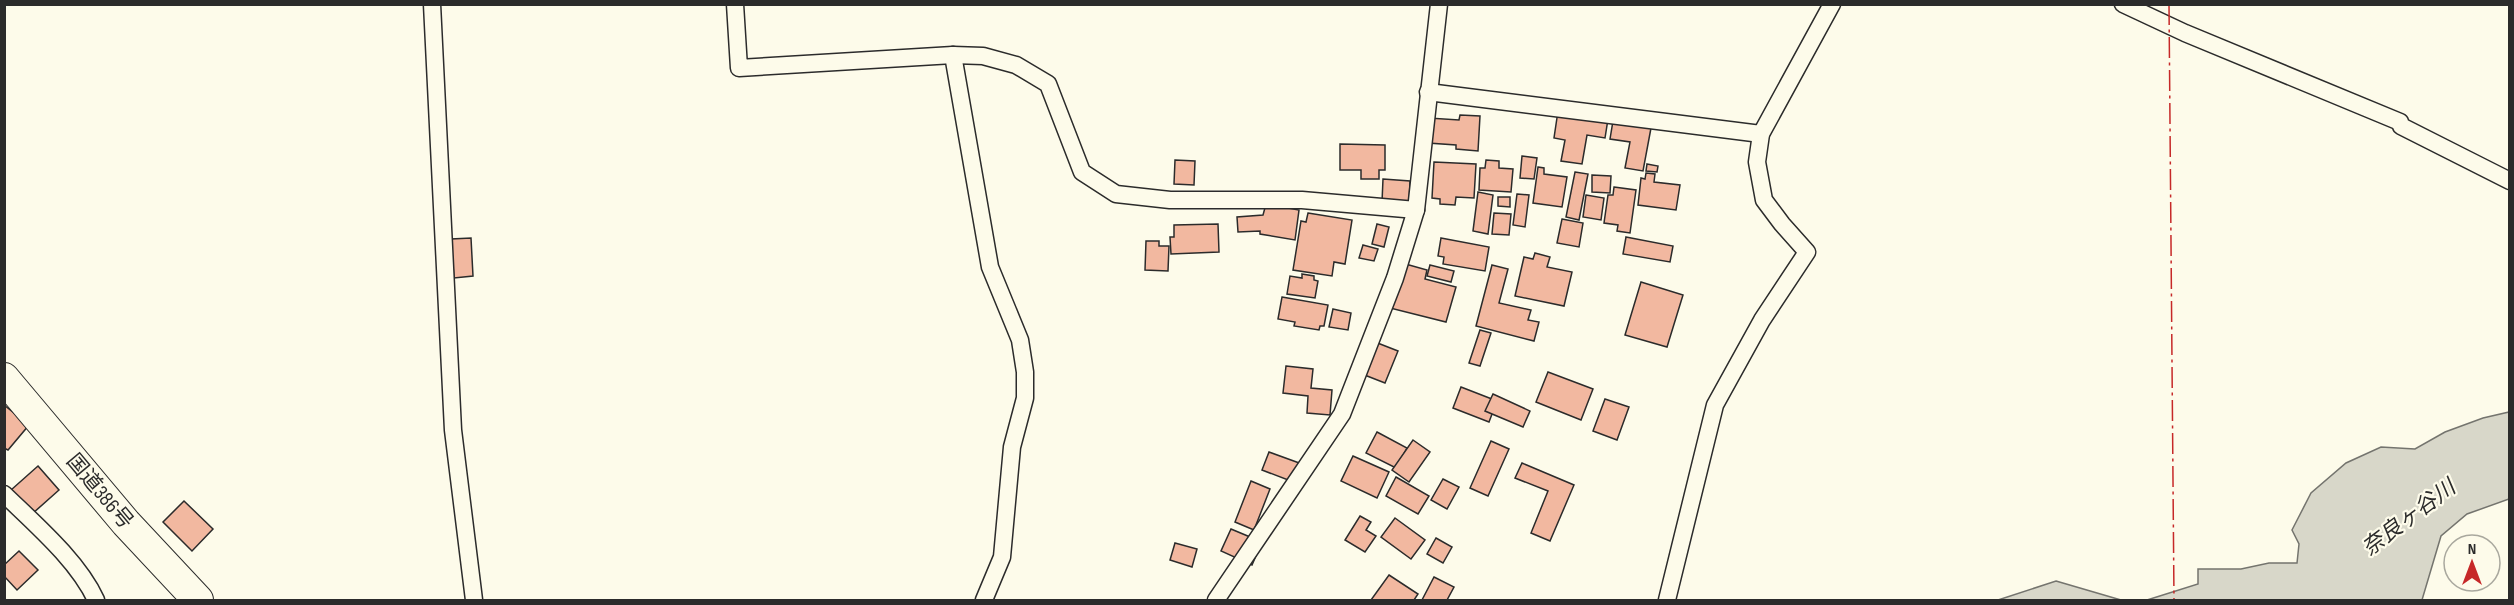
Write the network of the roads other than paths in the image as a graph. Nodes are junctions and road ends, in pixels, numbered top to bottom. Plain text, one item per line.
1 (432, 4) edge
2 (735, 4) edge
3 (1439, 4) edge
4 (1832, 4) edge
5 (2124, 4) edge
6 (953, 55) junction
7 (1428, 92) junction
8 (1761, 134) junction
9 (2510, 181) edge
10 (1416, 210) junction
11 (4, 378) edge
12 (4, 494) edge
13 (96, 600) edge
14 (198, 600) edge
15 (474, 600) edge
16 (984, 600) edge
17 (1216, 600) edge
18 (1667, 600) edge

1 - 15 street
2 - 6 street
3 - 7 street
4 - 8 street
5 - 9 street
6 - 10 street
6 - 16 street
7 - 8 street
7 - 10 street
8 - 18 street
10 - 17 street
11 - 14 highway, 国道386号
12 - 13 street

